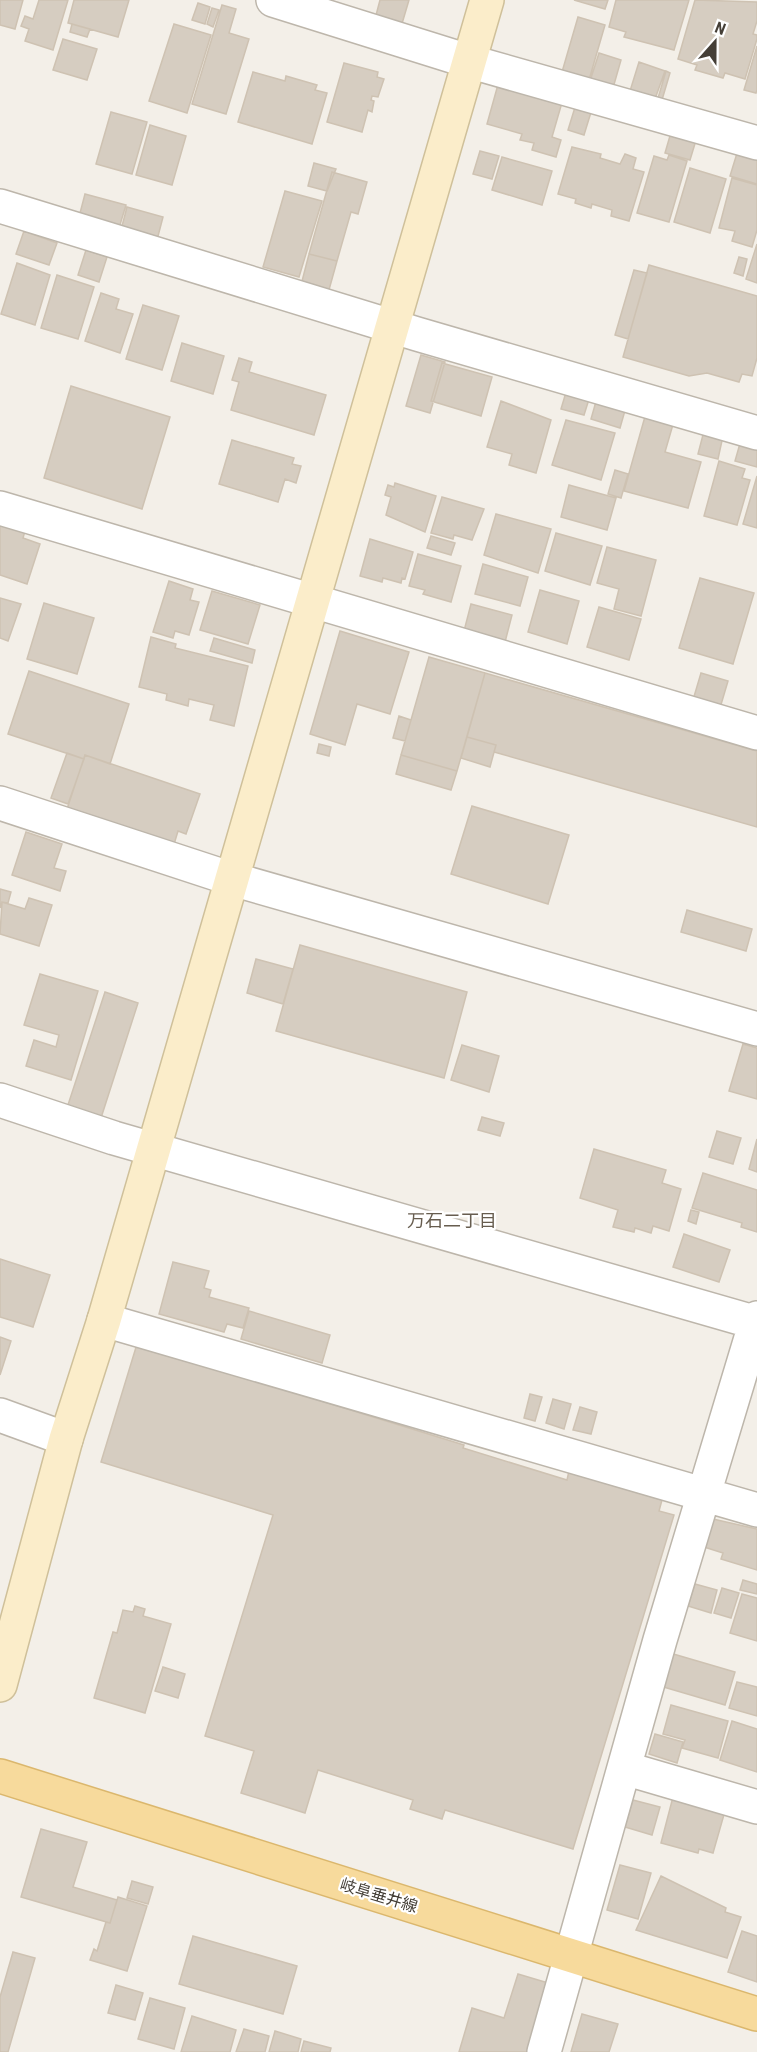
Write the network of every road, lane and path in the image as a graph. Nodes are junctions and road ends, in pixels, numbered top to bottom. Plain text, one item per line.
1 (273, 0) edge
2 (487, 0) edge
3 (468, 61) junction
4 (757, 143) edge
5 (0, 206) edge
6 (391, 326) junction
7 (757, 433) edge
8 (0, 508) edge
9 (311, 603) junction
10 (757, 733) edge
11 (0, 803) edge
12 (232, 879) junction
13 (757, 1029) edge
14 (0, 1100) edge
15 (154, 1150) junction
16 (104, 1320) junction
17 (757, 1321) edge
18 (0, 1415) edge
19 (66, 1438) junction
20 (703, 1495) junction
21 (757, 1510) edge
22 (0, 1684) edge
23 (624, 1768) junction
24 (0, 1776) edge
25 (757, 1807) edge
26 (573, 1955) junction
27 (757, 2014) edge
28 (544, 2052) edge

1 - 3 street
2 - 3 street
3 - 4 street
3 - 6 street
5 - 6 street
6 - 7 street
6 - 9 street
8 - 9 street
9 - 10 street
9 - 12 street
11 - 12 street
12 - 13 street
12 - 15 street
14 - 15 street
15 - 16 street
15 - 17 street
16 - 19 street
16 - 20 street
17 - 20 street
18 - 19 street
19 - 22 street
20 - 21 street
20 - 23 street
23 - 25 street
23 - 26 street
24 - 26 main road, 岐阜垂井線
26 - 27 main road, 岐阜垂井線
26 - 28 street

